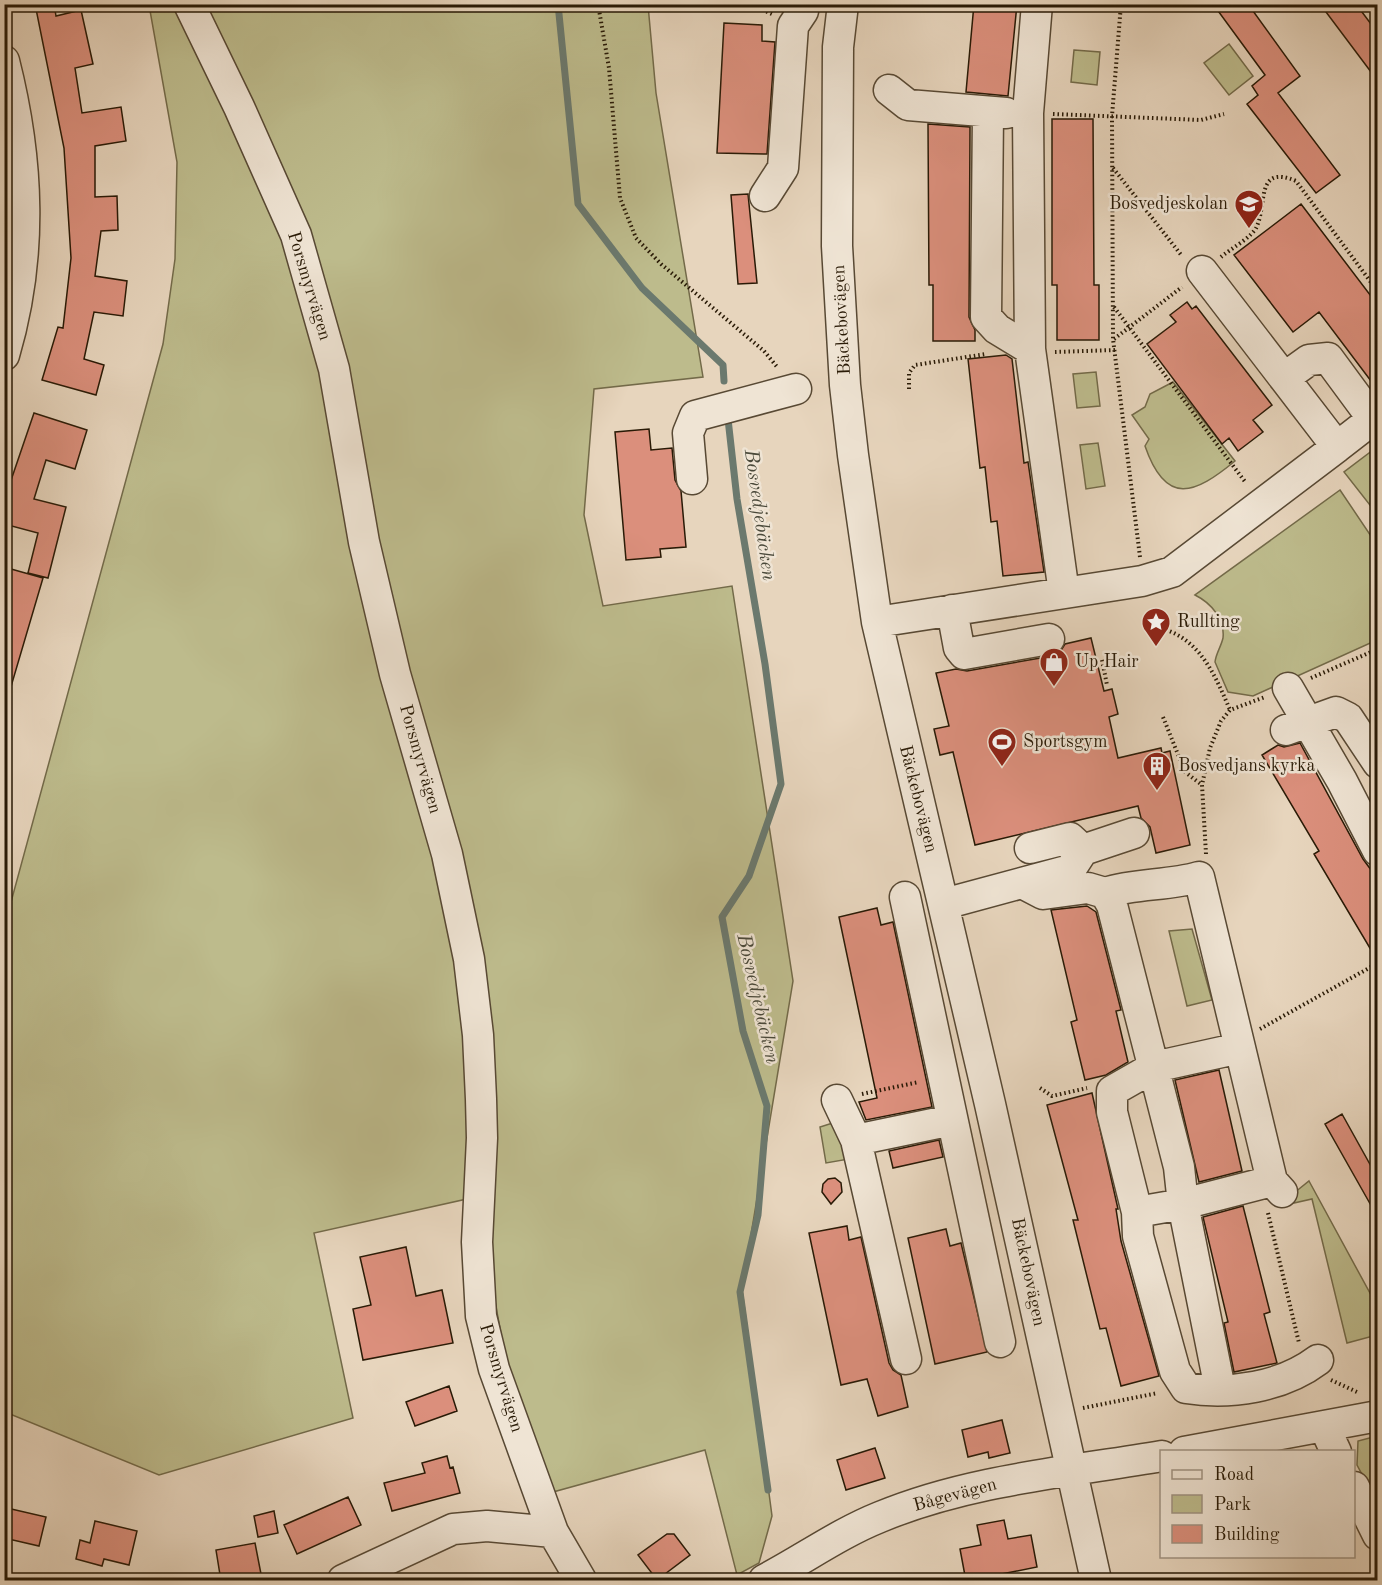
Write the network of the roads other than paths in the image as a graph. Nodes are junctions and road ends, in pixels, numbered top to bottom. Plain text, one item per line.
1 (189, 4) edge
2 (804, 4) edge
3 (843, 4) edge
4 (1037, 4) edge
5 (4, 61) edge
6 (889, 90) dead end
7 (988, 113) junction
8 (1028, 113) junction
9 (15, 187) edge
10 (765, 196) dead end
11 (1200, 273) road end
12 (1030, 349) junction
13 (5, 352) edge
14 (1284, 378) junction
15 (796, 389) road end
16 (1337, 447) junction
17 (692, 479) dead end
18 (1064, 593) junction
19 (952, 610) junction
20 (877, 622) junction
21 (1049, 639) dead end
22 (1288, 688) road end
23 (1296, 726) junction
24 (1377, 764) edge
25 (1134, 833) dead end
26 (1030, 848) dead end
27 (1083, 850) junction
28 (1377, 851) edge
29 (1022, 883) junction
30 (1105, 893) junction
31 (905, 897) dead end
32 (944, 904) junction
33 (1239, 1045) junction
34 (1154, 1067) junction
35 (837, 1100) road end
36 (952, 1120) junction
37 (856, 1140) junction
38 (999, 1144) junction
39 (959, 1154) junction
40 (1183, 1204) junction
41 (1137, 1212) junction
42 (1000, 1342) dead end
43 (906, 1359) dead end
44 (1312, 1365) road end
45 (1220, 1389) junction
46 (1377, 1416) edge
47 (1330, 1439) edge
48 (1206, 1450) edge
49 (1160, 1456) edge
50 (1072, 1469) junction
51 (1355, 1491) edge
52 (553, 1532) junction
53 (1377, 1535) edge
54 (777, 1577) edge
55 (343, 1581) edge
56 (581, 1581) edge
57 (1096, 1581) edge

1 - 52 street, Porsmyrvägen
2 - 10 street
3 - 20 street, Bäckebovägen
4 - 8 street
5 - 9 street
6 - 7 street
7 - 8 street
7 - 12 street
8 - 12 street
9 - 13 street
11 - 14 street
12 - 18 street
14 - 16 street
14 - 16 street
15 - 17 street
16 - 18 street
18 - 19 street
19 - 20 street
19 - 21 street
20 - 32 street, Bäckebovägen
22 - 23 street
23 - 24 street
23 - 28 street
25 - 27 street
26 - 27 street
27 - 29 street
29 - 30 street
29 - 32 street
30 - 33 street
30 - 34 street
31 - 36 street
32 - 38 street, Bäckebovägen
33 - 34 street
33 - 40 street
34 - 40 street
34 - 41 street
35 - 37 street
36 - 37 street
36 - 39 street
37 - 43 street
38 - 39 street
38 - 50 street, Bäckebovägen
39 - 42 street
40 - 41 street
40 - 45 street
41 - 45 street
44 - 45 street
46 - 47 street
47 - 48 street
49 - 50 street, Bågevägen
50 - 54 street, Bågevägen
50 - 57 street, Bäckebovägen
51 - 53 street
52 - 55 street
52 - 56 street, Porsmyrvägen

